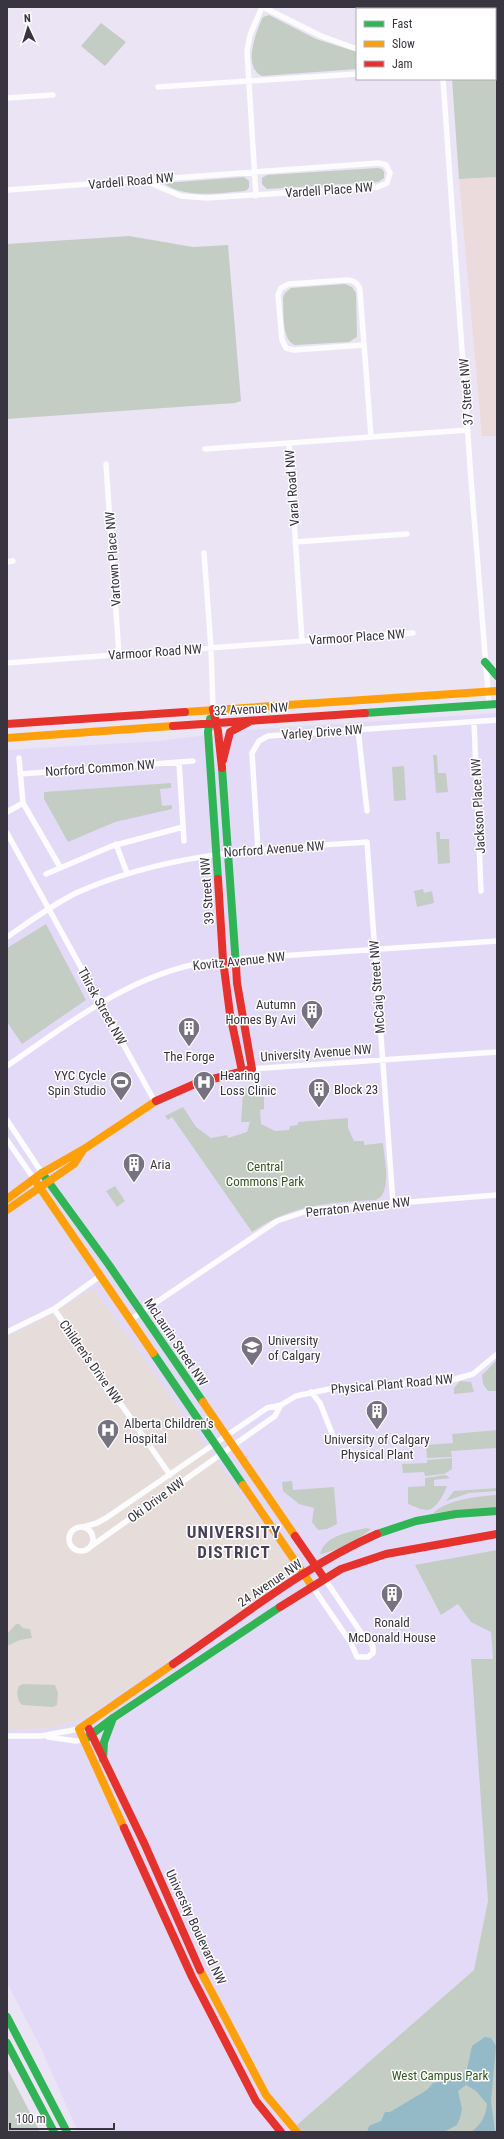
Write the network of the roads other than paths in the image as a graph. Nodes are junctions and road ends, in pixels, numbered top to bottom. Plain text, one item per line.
1 (262, 7) edge
2 (356, 49) edge
3 (356, 74) edge
4 (443, 80) edge
5 (248, 81) junction
6 (158, 87) dead end
7 (53, 95) dead end
8 (7, 98) edge
9 (255, 172) junction
10 (145, 181) junction
11 (7, 190) edge
12 (256, 196) junction
13 (364, 345) junction
14 (468, 430) junction
15 (371, 437) junction
16 (288, 443) junction
17 (205, 449) dead end
18 (106, 464) dead end
19 (407, 534) dead end
20 (295, 542) junction
21 (204, 552) dead end
22 (413, 633) dead end
23 (302, 641) junction
24 (211, 648) junction
25 (119, 655) junction
26 (485, 662) junction
27 (7, 663) edge
28 (497, 676) edge
29 (497, 691) edge
30 (488, 692) junction
31 (493, 704) edge
32 (213, 709) junction
33 (497, 720) edge
34 (250, 722) junction
35 (474, 722) junction
36 (212, 723) junction
37 (7, 724) edge
38 (358, 729) junction
39 (7, 738) edge
40 (19, 758) dead end
41 (193, 761) dead end
42 (179, 762) junction
43 (222, 765) junction
44 (20, 774) junction
45 (24, 803) junction
46 (367, 811) dead end
47 (7, 812) edge
48 (183, 827) junction
49 (7, 833) edge
50 (184, 841) dead end
51 (367, 842) joint
52 (116, 844) junction
53 (258, 850) junction
54 (227, 852) junction
55 (217, 853) junction
56 (60, 867) junction
57 (127, 873) junction
58 (46, 874) dead end
59 (481, 891) dead end
60 (49, 909) junction
61 (7, 937) edge
62 (497, 941) edge
63 (374, 950) junction
64 (223, 960) junction
65 (234, 960) junction
66 (100, 1003) junction
67 (497, 1052) edge
68 (382, 1060) junction
69 (7, 1066) edge
70 (252, 1069) junction
71 (242, 1071) junction
72 (155, 1102) junction
73 (7, 1120) edge
74 (7, 1140) edge
75 (84, 1149) junction
76 (42, 1173) junction
77 (34, 1179) junction
78 (49, 1182) junction
79 (39, 1188) junction
80 (497, 1195) edge
81 (7, 1199) edge
82 (393, 1203) junction
83 (7, 1210) edge
84 (100, 1276) junction
85 (54, 1309) junction
86 (141, 1314) junction
87 (130, 1320) junction
88 (7, 1332) edge
89 (497, 1354) edge
90 (311, 1392) junction
91 (281, 1405) junction
92 (225, 1436) junction
93 (335, 1441) dead end
94 (214, 1443) junction
95 (232, 1446) junction
96 (222, 1453) junction
97 (170, 1475) junction
98 (497, 1511) edge
99 (83, 1527) junction
100 (497, 1534) edge
101 (90, 1547) junction
102 (316, 1567) junction
103 (304, 1574) junction
104 (324, 1578) junction
105 (312, 1586) junction
106 (113, 1718) junction
107 (87, 1724) junction
108 (79, 1729) junction
109 (91, 1733) junction
110 (7, 1736) edge
111 (41, 1736) junction
112 (84, 1740) junction
113 (102, 1759) junction
114 (7, 2017) edge
115 (7, 2043) edge
116 (54, 2132) edge
117 (68, 2132) edge
118 (281, 2132) edge
119 (297, 2132) edge

1 - 2 street
1 - 5 street
3 - 5 street
4 - 14 street, 37 Street NW
5 - 6 street
5 - 9 street
7 - 8 street
9 - 10 street, Vardell Road NW
9 - 12 street
9 - 12 street, Vardell Place NW
10 - 11 street, Vardell Road NW
10 - 12 street, Vardell Place NW
13 - 13 street
13 - 15 street
14 - 15 street, Varal Road NW
14 - 26 street, 37 Street NW
15 - 16 street, Varal Road NW
16 - 17 street
16 - 20 street, Varal Road NW
18 - 25 street, Vartown Place NW
19 - 20 street
20 - 23 street, Varal Road NW
21 - 24 street, 39 Street NW
22 - 23 street, Varmoor Place NW
23 - 24 street, Varmoor Road NW
24 - 25 street, Varmoor Road NW
24 - 32 street, 39 Street NW
25 - 27 street, Varmoor Road NW
26 - 28 street
26 - 30 street, 37 Street NW
29 - 30 street, 32 Avenue NW
30 - 31 street, 37 Street NW
30 - 32 street, 32 Avenue NW
31 - 34 street, 32 Avenue NW
32 - 36 street, 39 Street NW
32 - 37 street, 32 Avenue NW
33 - 35 street, Varley Drive NW
34 - 36 street, 32 Avenue NW
34 - 43 street
35 - 38 street, Varley Drive NW
35 - 59 street, Jackson Place NW
36 - 39 street, 32 Avenue NW
36 - 43 street, 39 Street NW
36 - 55 street, 39 Street NW
38 - 46 street
38 - 53 street, Varley Drive NW
40 - 44 street
41 - 42 street, Norford Common NW
42 - 44 street, Norford Common NW
42 - 48 street
43 - 54 street, 39 Street NW
44 - 45 street
45 - 47 street
45 - 56 street
48 - 50 street
48 - 52 street
49 - 60 street, Thirsk Street NW
51 - 53 street, Norford Avenue NW
51 - 63 street, McCaig Street NW
52 - 56 street
52 - 57 street
53 - 54 street, Norford Avenue NW
54 - 55 street, Norford Avenue NW
54 - 65 street, 39 Street NW
55 - 57 street, Norford Avenue NW
55 - 64 street, 39 Street NW
56 - 58 street
57 - 60 street, Norford Avenue NW
60 - 61 street, Norford Avenue NW
60 - 66 street, Thirsk Street NW
62 - 63 street, Kovitz Avenue NW
63 - 65 street, Kovitz Avenue NW
63 - 68 street, McCaig Street NW
64 - 65 street, Kovitz Avenue NW
64 - 66 street, Kovitz Avenue NW
64 - 71 street, 39 Street NW
65 - 70 street, 39 Street NW
66 - 69 street, Kovitz Avenue NW
66 - 72 street, Thirsk Street NW
67 - 68 street, University Avenue NW
68 - 70 street, University Avenue NW
68 - 82 street, McCaig Street NW
70 - 71 street, University Avenue NW
71 - 72 street, University Avenue NW
72 - 75 street, University Avenue NW
73 - 76 street, McLaurin Street NW
74 - 77 street, McLaurin Street NW
75 - 76 street, University Avenue NW
75 - 78 street, University Avenue NW
76 - 77 street, University Avenue NW
76 - 78 street, McLaurin Street NW
77 - 79 street, McLaurin Street NW
77 - 81 street, University Avenue NW
78 - 79 street, University Avenue NW
78 - 86 street, McLaurin Street NW
79 - 83 street, University Avenue NW
79 - 84 street, McLaurin Street NW
80 - 82 street, Perraton Avenue NW
82 - 86 street, Perraton Avenue NW
84 - 85 street
84 - 87 street, McLaurin Street NW
85 - 88 street
85 - 97 street, Children's Drive NW
86 - 87 street, Perraton Avenue NW
86 - 92 street, McLaurin Street NW
87 - 94 street, McLaurin Street NW
89 - 90 street, Physical Plant Road NW
90 - 91 street, Physical Plant Road NW
90 - 93 street
91 - 92 street, Physical Plant Road NW
91 - 95 street, Physical Plant Road NW
92 - 94 street, Oki Drive NW
92 - 95 street, McLaurin Street NW
94 - 96 street, McLaurin Street NW
94 - 97 street, Oki Drive NW
95 - 96 street, Oki Drive NW
95 - 102 street, McLaurin Street NW
96 - 101 street, Oki Drive NW
96 - 103 street, McLaurin Street NW
97 - 99 street, Oki Drive NW
98 - 102 street, 24 Avenue NW
99 - 101 street
99 - 101 street
100 - 104 street, 24 Avenue NW
102 - 103 street, 24 Avenue NW
102 - 104 street, McLaurin Street NW
103 - 105 street, McLaurin Street NW
103 - 107 street, 24 Avenue NW
104 - 105 street, 24 Avenue NW
104 - 105 street
105 - 106 street, 24 Avenue NW
106 - 109 street, 24 Avenue NW
106 - 113 street
107 - 108 street, 24 Avenue NW
107 - 109 street, University Boulevard NW
108 - 111 street
108 - 112 street, University Boulevard NW
109 - 112 street, 24 Avenue NW
109 - 113 street, University Boulevard NW
110 - 111 street
111 - 112 street
112 - 118 street, University Boulevard NW
113 - 119 street, University Boulevard NW
114 - 117 street
115 - 116 street

